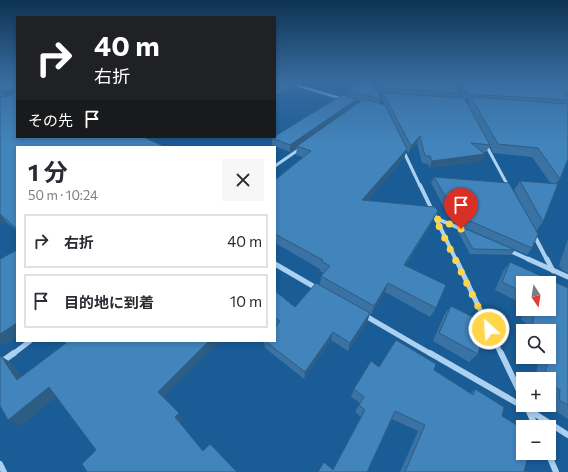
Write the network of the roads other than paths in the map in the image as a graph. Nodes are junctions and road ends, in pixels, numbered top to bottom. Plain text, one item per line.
1 (306, 144) edge
2 (485, 144) edge
3 (401, 147) edge
4 (276, 165) edge
5 (512, 193) edge
6 (435, 218) junction
7 (531, 228) edge
8 (470, 233) edge
9 (505, 249) edge
10 (276, 265) edge
11 (553, 271) junction
12 (568, 277) edge
13 (323, 291) edge
14 (357, 311) edge
15 (29, 342) edge
16 (0, 363) edge
17 (516, 385) edge
18 (516, 402) edge
19 (533, 412) edge
20 (568, 435) edge
21 (551, 460) edge
22 (0, 464) edge
23 (4, 472) edge
24 (556, 472) edge

1 - 4 street
2 - 5 street
3 - 6 street
6 - 8 street
6 - 17 street
7 - 11 street
9 - 11 street
10 - 13 street
11 - 12 street
14 - 18 street
15 - 16 street
19 - 20 street
21 - 24 street
22 - 23 street

